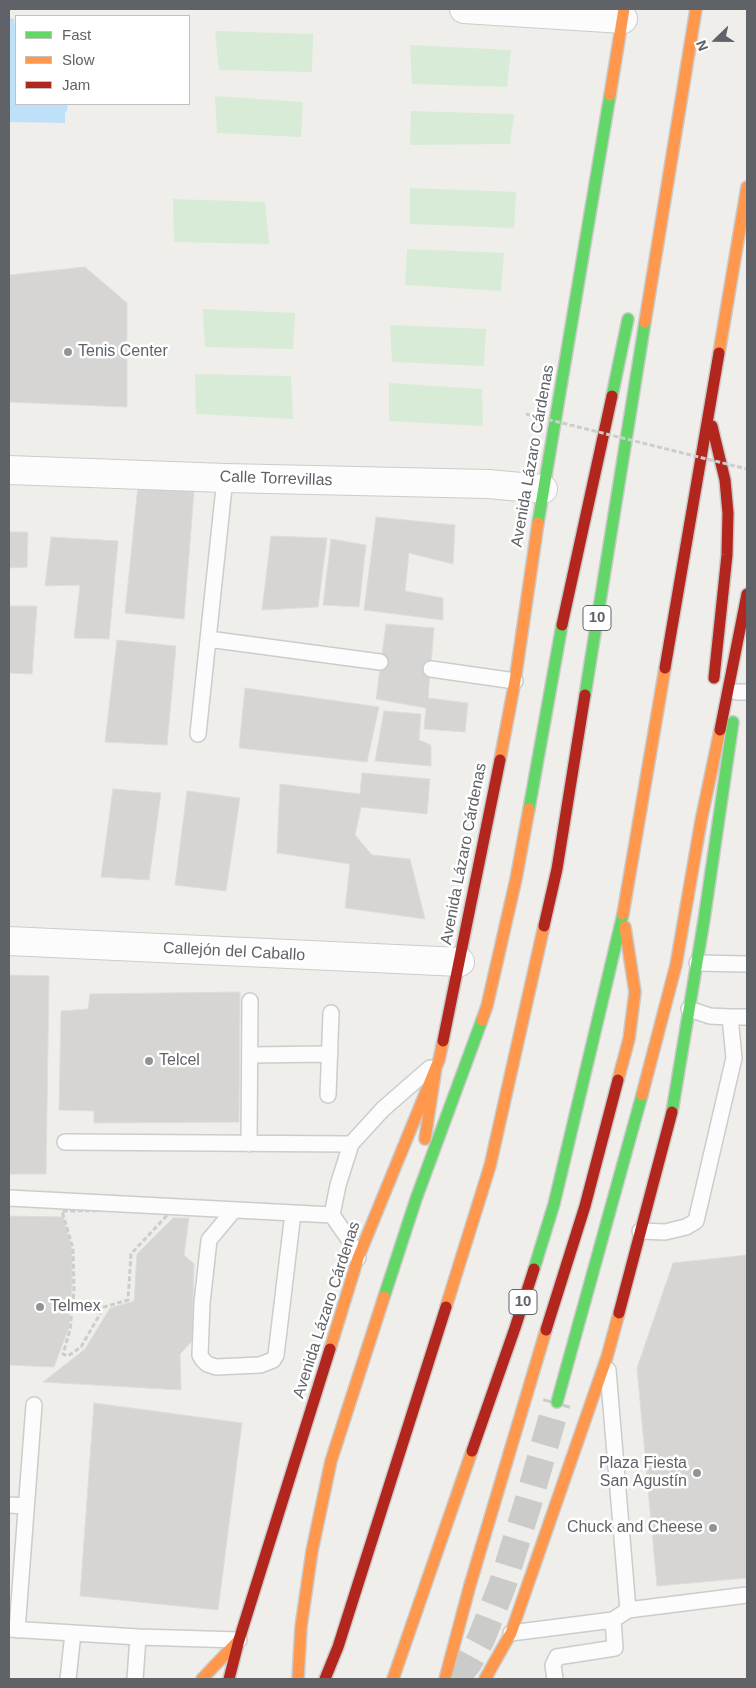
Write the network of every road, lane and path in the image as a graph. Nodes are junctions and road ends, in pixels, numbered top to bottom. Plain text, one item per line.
1 (464, 9) edge
2 (696, 9) edge
3 (564, 12) edge
4 (627, 12) edge
5 (688, 67) junction
6 (747, 187) edge
7 (650, 222) dead end
8 (630, 309) dead end
9 (710, 415) junction
10 (525, 423) dead end
11 (747, 469) edge
12 (9, 470) edge
13 (224, 478) junction
14 (543, 489) junction
15 (747, 594) edge
16 (747, 620) edge
17 (208, 639) junction
18 (380, 662) dead end
19 (431, 669) dead end
20 (515, 681) junction
21 (713, 692) dead end
22 (742, 692) edge
23 (710, 722) dead end
24 (198, 734) dead end
25 (701, 821) junction
26 (623, 916) junction
27 (9, 941) edge
28 (460, 962) junction
29 (697, 963) junction
30 (747, 964) edge
31 (250, 1001) dead end
32 (690, 1009) junction
33 (332, 1012) dead end
34 (730, 1017) junction
35 (747, 1017) edge
36 (330, 1054) junction
37 (250, 1055) junction
38 (437, 1064) junction
39 (328, 1095) dead end
40 (65, 1142) dead end
41 (249, 1144) junction
42 (351, 1144) junction
43 (9, 1198) edge
44 (416, 1200) junction
45 (234, 1210) junction
46 (293, 1214) junction
47 (332, 1215) junction
48 (640, 1231) junction
49 (358, 1258) junction
50 (63, 1354) joint
51 (607, 1357) junction
52 (557, 1402) tunnel mouth
53 (34, 1405) dead end
54 (9, 1505) edge
55 (26, 1506) junction
56 (747, 1594) edge
57 (628, 1610) junction
58 (612, 1620) junction
59 (13, 1629) edge
60 (73, 1633) junction
61 (511, 1633) junction
62 (138, 1638) junction
63 (239, 1640) junction
64 (406, 1642) junction
65 (338, 1646) junction
66 (503, 1649) junction
67 (407, 1670) dead end
68 (502, 1672) dead end
69 (306, 1674) edge
70 (68, 1679) edge
71 (136, 1679) edge
72 (202, 1679) edge
73 (230, 1679) edge
74 (325, 1679) edge
75 (393, 1679) edge
76 (445, 1679) edge
77 (485, 1679) edge
78 (555, 1679) edge

1 - 3 street
2 - 5 main road, 10
3 - 4 street
4 - 14 main road, Avenida Lázaro Cárdenas
5 - 7 main road
5 - 65 main road, 10
6 - 9 main road, 10
8 - 44 main road
9 - 21 main road
9 - 26 main road, 10
10 - 11 path, bridge
12 - 13 street, Calle Torrevillas
13 - 14 street, Calle Torrevillas
13 - 17 lane
14 - 20 main road, Avenida Lázaro Cárdenas
15 - 25 main road
16 - 22 main road
17 - 18 lane
17 - 24 lane
19 - 20 lane
20 - 28 main road, Avenida Lázaro Cárdenas
22 - 29 main road
23 - 25 main road
25 - 52 main road
26 - 64 main road, 10
26 - 76 main road
27 - 28 street, Callejón del Caballo
28 - 38 main road, Avenida Lázaro Cárdenas
29 - 30 lane
29 - 32 main road
31 - 37 lane
32 - 34 lane
32 - 48 main road
33 - 36 lane
34 - 35 lane
34 - 48 lane
36 - 37 lane
36 - 39 lane
37 - 41 lane
38 - 42 lane
38 - 44 main road
38 - 49 main road, Avenida Lázaro Cárdenas
40 - 41 lane
41 - 42 lane
42 - 47 lane
43 - 45 lane
44 - 69 main road
45 - 46 lane
45 - 46 lane
46 - 47 lane
47 - 49 lane
48 - 51 main road
49 - 63 main road, Avenida Lázaro Cárdenas
50 - 50 path
51 - 57 lane
51 - 61 main road
53 - 55 lane
54 - 55 lane
55 - 59 lane
56 - 57 lane
57 - 58 lane
58 - 61 lane
58 - 78 lane
59 - 60 lane
60 - 62 lane
60 - 70 lane
61 - 66 main road
62 - 63 lane
62 - 71 lane
63 - 72 main road
63 - 73 main road, Avenida Lázaro Cárdenas
64 - 67 main road
64 - 75 main road, 10
65 - 69 main road
65 - 74 main road, 10
66 - 68 main road
66 - 77 main road

